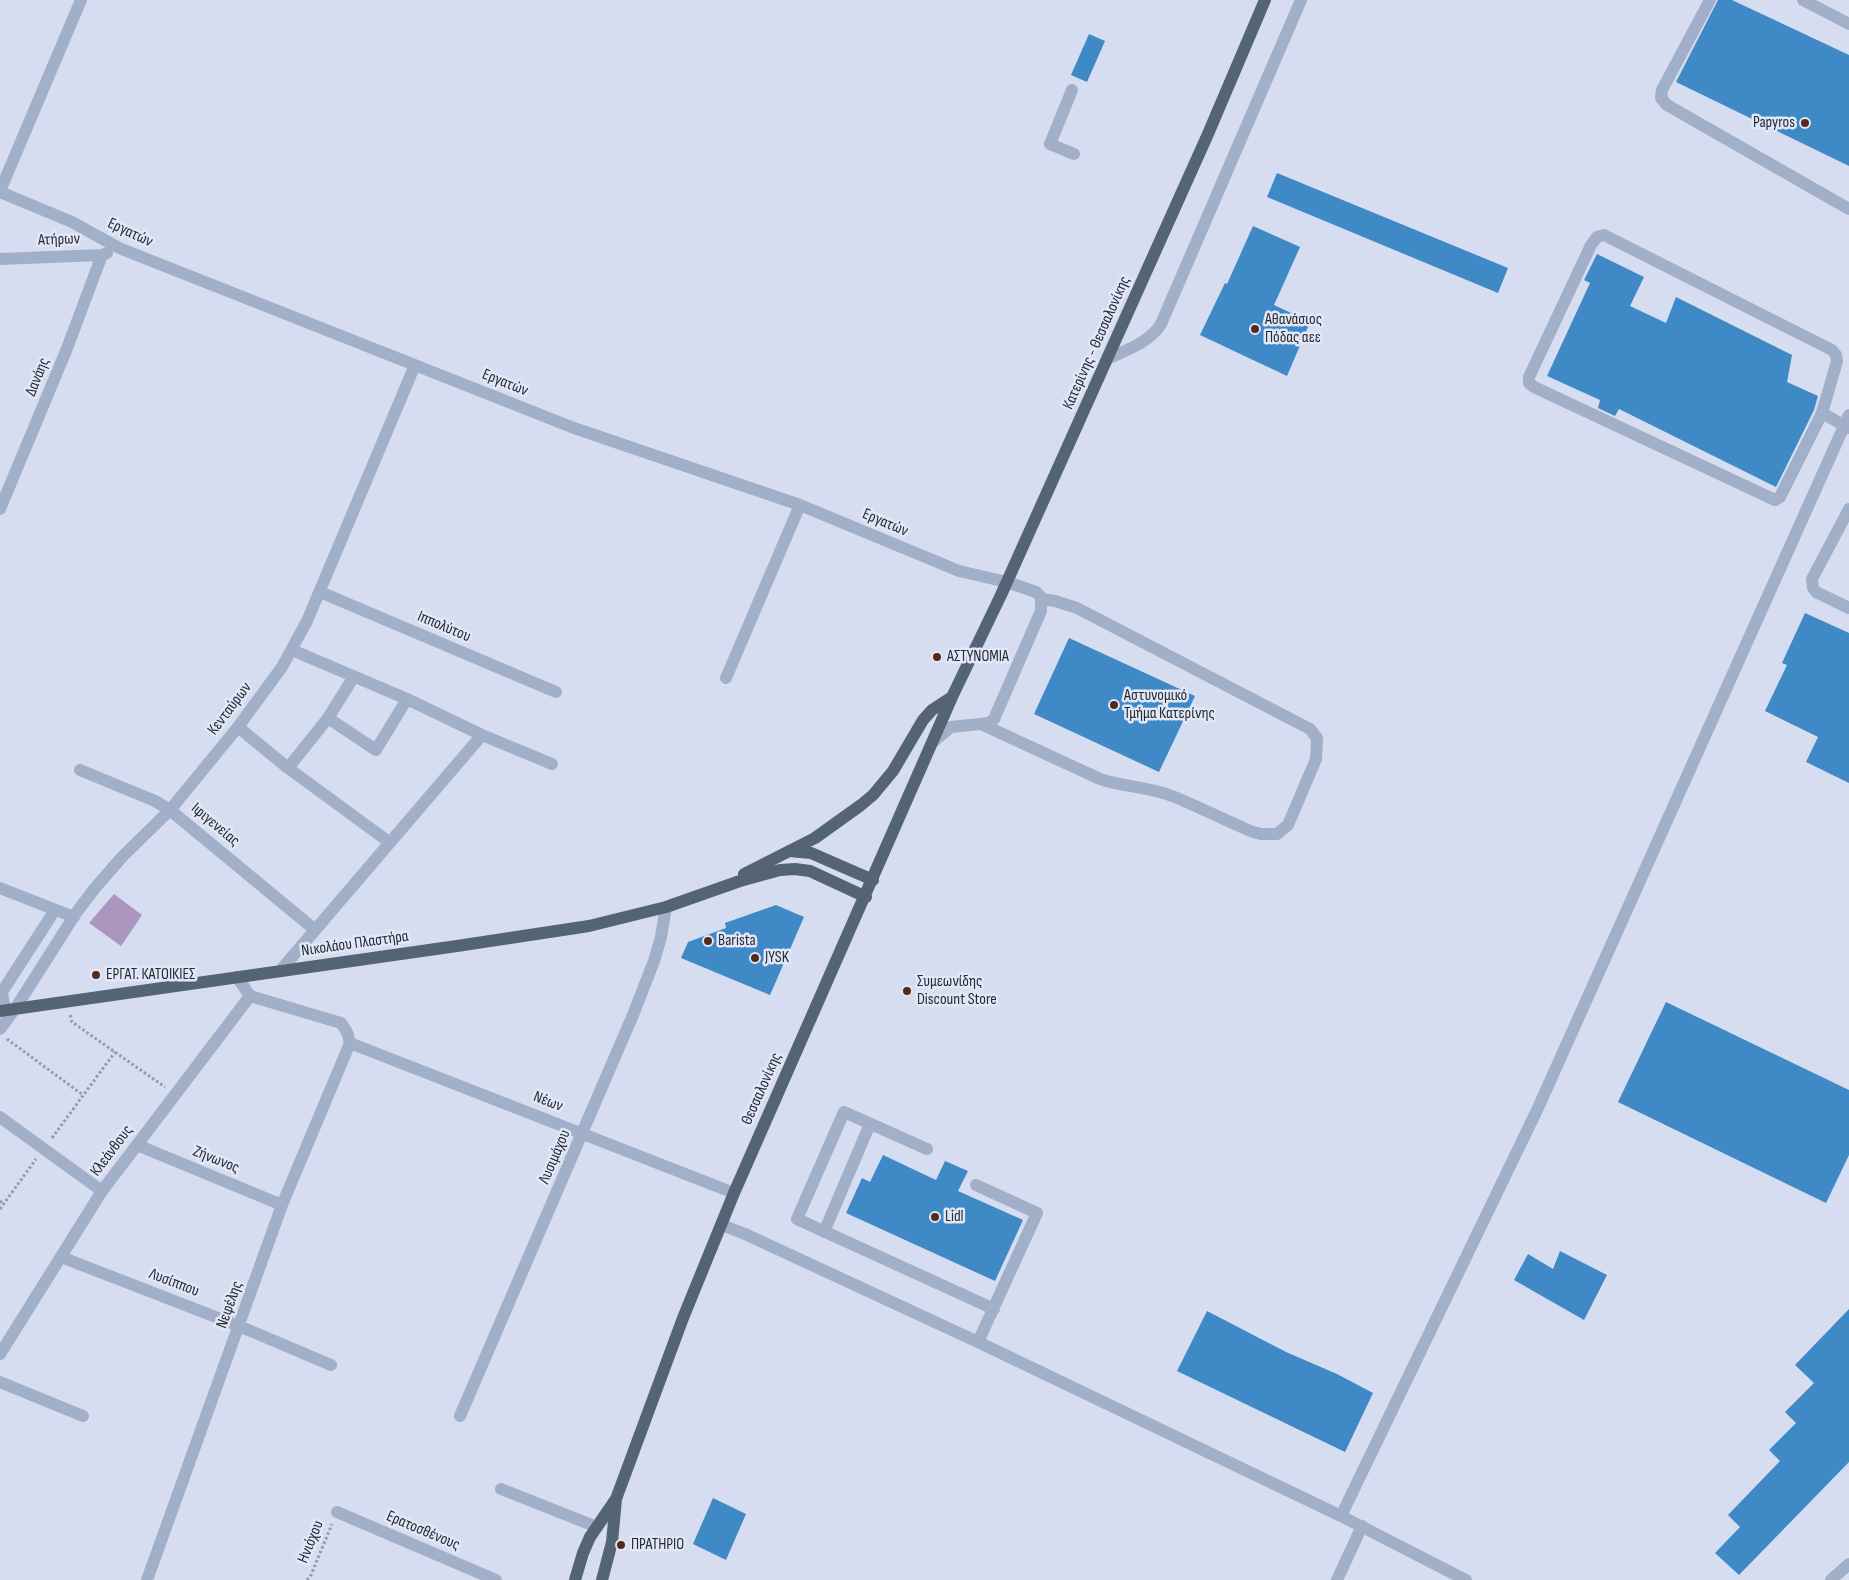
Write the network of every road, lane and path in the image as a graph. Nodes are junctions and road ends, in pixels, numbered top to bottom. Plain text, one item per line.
1 (81, 0) edge
2 (1266, 0) edge
3 (1301, 0) edge
4 (1710, 0) edge
5 (1803, 0) edge
6 (1849, 24) edge
7 (1072, 90) dead end
8 (1074, 154) dead end
9 (0, 191) edge
10 (1849, 209) edge
11 (119, 248) junction
12 (102, 255) junction
13 (0, 259) edge
14 (1107, 359) junction
15 (415, 365) junction
16 (1822, 413) junction
17 (1847, 423) edge
18 (800, 505) junction
19 (0, 509) edge
20 (1849, 509) edge
21 (1007, 582) junction
22 (320, 592) junction
23 (1042, 599) junction
24 (1849, 608) edge
25 (292, 650) junction
26 (353, 678) junction
27 (726, 678) dead end
28 (556, 692) dead end
29 (952, 697) junction
30 (407, 699) junction
31 (328, 718) junction
32 (981, 724) junction
33 (238, 727) junction
34 (482, 735) junction
35 (933, 742) junction
36 (552, 764) dead end
37 (288, 768) junction
38 (80, 770) dead end
39 (170, 810) junction
40 (388, 842) junction
41 (790, 851) junction
42 (873, 880) junction
43 (0, 888) edge
44 (711, 891) junction
45 (866, 897) junction
46 (666, 907) junction
47 (55, 910) junction
48 (74, 916) junction
49 (314, 929) junction
50 (280, 971) junction
51 (237, 977) junction
52 (250, 996) junction
53 (68, 1000) junction
54 (7, 1010) edge
55 (0, 1029) edge
56 (0, 1034) edge
57 (350, 1043) junction
58 (115, 1052) junction
59 (83, 1095) junction
60 (176, 1095) junction
61 (0, 1117) edge
62 (870, 1124) junction
63 (583, 1133) junction
64 (136, 1144) junction
65 (927, 1148) dead end
66 (44, 1149) junction
67 (976, 1185) dead end
68 (102, 1191) junction
69 (734, 1193) junction
70 (0, 1201) edge
71 (4, 1204) junction
72 (282, 1204) junction
73 (0, 1210) edge
74 (722, 1225) junction
75 (824, 1232) junction
76 (61, 1256) junction
77 (994, 1308) junction
78 (239, 1326) junction
79 (978, 1342) junction
80 (0, 1354) edge
81 (331, 1365) dead end
82 (0, 1382) edge
83 (83, 1416) dead end
84 (460, 1416) dead end
85 (501, 1489) dead end
86 (616, 1499) junction
87 (337, 1512) joint
88 (1341, 1516) junction
89 (1362, 1526) junction
90 (597, 1527) junction
91 (1849, 1564) edge
92 (147, 1580) edge
93 (307, 1580) edge
94 (496, 1580) edge
95 (574, 1580) edge
96 (602, 1580) edge
97 (1337, 1580) edge
98 (1466, 1580) edge
99 (1832, 1580) edge

1 - 9 street
2 - 14 main road, Κατερίνης - Θεσσαλονίκης
3 - 14 street
4 - 10 street
5 - 6 street
7 - 8 street
9 - 11 street, Εργατών
11 - 12 street, Ατήρων
11 - 15 street, Εργατών
12 - 13 street, Ατήρων
12 - 19 street, Δανάης
14 - 21 main road, Κατερίνης - Θεσσαλονίκης
15 - 18 street, Εργατών
15 - 22 street, Κενταύρων
16 - 16 street
16 - 17 street
17 - 88 street
18 - 21 street, Εργατών
18 - 27 street
20 - 24 street
21 - 23 street, Εργατών
21 - 29 main road, Κατερίνης - Θεσσαλονίκης
22 - 25 street, Κενταύρων
22 - 28 street, Ιππολύτου
23 - 32 street
23 - 32 street, Εργατών
25 - 26 street
25 - 33 street, Κενταύρων
26 - 30 street
26 - 31 street
29 - 35 main road, Θεσσαλονίκης
29 - 41 main road, Νικολάου Πλαστήρα
30 - 31 street
30 - 34 street
31 - 37 street
32 - 35 street
33 - 37 street
33 - 39 street, Κενταύρων
34 - 36 street
34 - 40 street
35 - 42 main road, Θεσσαλονίκης
37 - 40 street
38 - 39 street, Ιφιγενείας
39 - 48 street, Κενταύρων
39 - 49 street, Ιφιγενείας
40 - 49 street
41 - 42 main road
41 - 44 main road, Νικολάου Πλαστήρα
42 - 45 main road, Θεσσαλονίκης
43 - 47 street
44 - 45 main road, Νικολάου Πλαστήρα
44 - 46 main road, Νικολάου Πλαστήρα
45 - 69 main road, Θεσσαλονίκης
46 - 50 main road, Νικολάου Πλαστήρα
46 - 63 street, Λυσιμάχου
47 - 48 street
47 - 54 street
48 - 54 street, Κενταύρων
49 - 50 street
50 - 51 main road, Νικολάου Πλαστήρα
51 - 52 street
51 - 53 main road, Νικολάου Πλαστήρα
52 - 57 street
52 - 60 street, Κλεάνθους
53 - 54 main road, Νικολάου Πλαστήρα
53 - 58 path
54 - 55 street, Κενταύρων
56 - 59 path
57 - 63 street, Νέων
57 - 72 street, Νεφέλης
58 - 59 path
58 - 60 path
59 - 66 path
60 - 64 street, Κλεάνθους
61 - 66 street
62 - 65 street
62 - 75 street
62 - 75 street
63 - 69 street, Νέων
63 - 84 street, Λυσιμάχου
64 - 68 street, Κλεάνθους
64 - 72 street, Ζήνωνος
66 - 68 street
66 - 71 path
67 - 77 street
68 - 76 street, Κλεάνθους
69 - 74 main road, Θεσσαλονίκης
70 - 71 path
71 - 73 path
72 - 78 street, Νεφέλης
74 - 79 street
74 - 86 main road, Θεσσαλονίκης
75 - 77 street
76 - 78 street, Λυσίππου
76 - 80 street, Κλεάνθους
77 - 79 street
78 - 81 street, Λυσίππου
78 - 92 street, Νεφέλης
79 - 88 street
82 - 83 street
85 - 90 street
86 - 90 main road, Θεσσαλονίκης
86 - 96 main road, Θεσσαλονίκης
87 - 93 path, Ηνιόχου
87 - 94 street, Ερατοσθένους
88 - 89 street
89 - 97 street
89 - 98 street
90 - 95 main road, Θεσσαλονίκης
91 - 99 street

